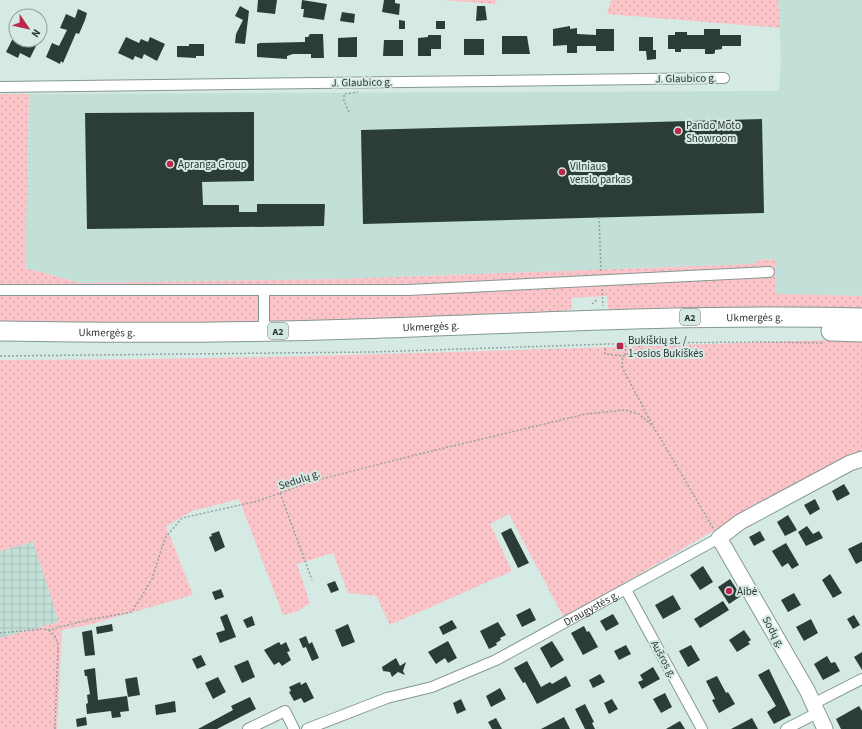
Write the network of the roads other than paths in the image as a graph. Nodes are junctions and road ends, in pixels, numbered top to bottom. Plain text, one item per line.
1 (724, 78) dead end
2 (0, 87) edge
3 (769, 272) dead end
4 (0, 290) edge
5 (264, 290) junction
6 (862, 318) edge
7 (0, 331) edge
8 (264, 332) junction
9 (862, 332) edge
10 (0, 344) edge
11 (862, 459) edge
12 (719, 538) junction
13 (626, 590) junction
14 (862, 679) edge
15 (815, 708) junction
16 (248, 729) edge
17 (294, 729) edge
18 (307, 729) edge
19 (702, 729) edge
20 (786, 729) edge
21 (825, 729) edge

1 - 2 street, J. Glaubico g.
3 - 5 street
4 - 5 street
5 - 8 street
6 - 8 highway, Ukmergės g. / A2
7 - 8 highway, Ukmergės g. / A2
9 - 10 highway, Ukmergės g. / A2
11 - 12 street, Draugystės g.
12 - 13 street, Draugystės g.
12 - 15 street, Sodų g.
13 - 18 street, Draugystės g.
13 - 19 street, Aušros g.
14 - 15 street
15 - 20 street
15 - 21 street, Sodų g.
16 - 17 street

